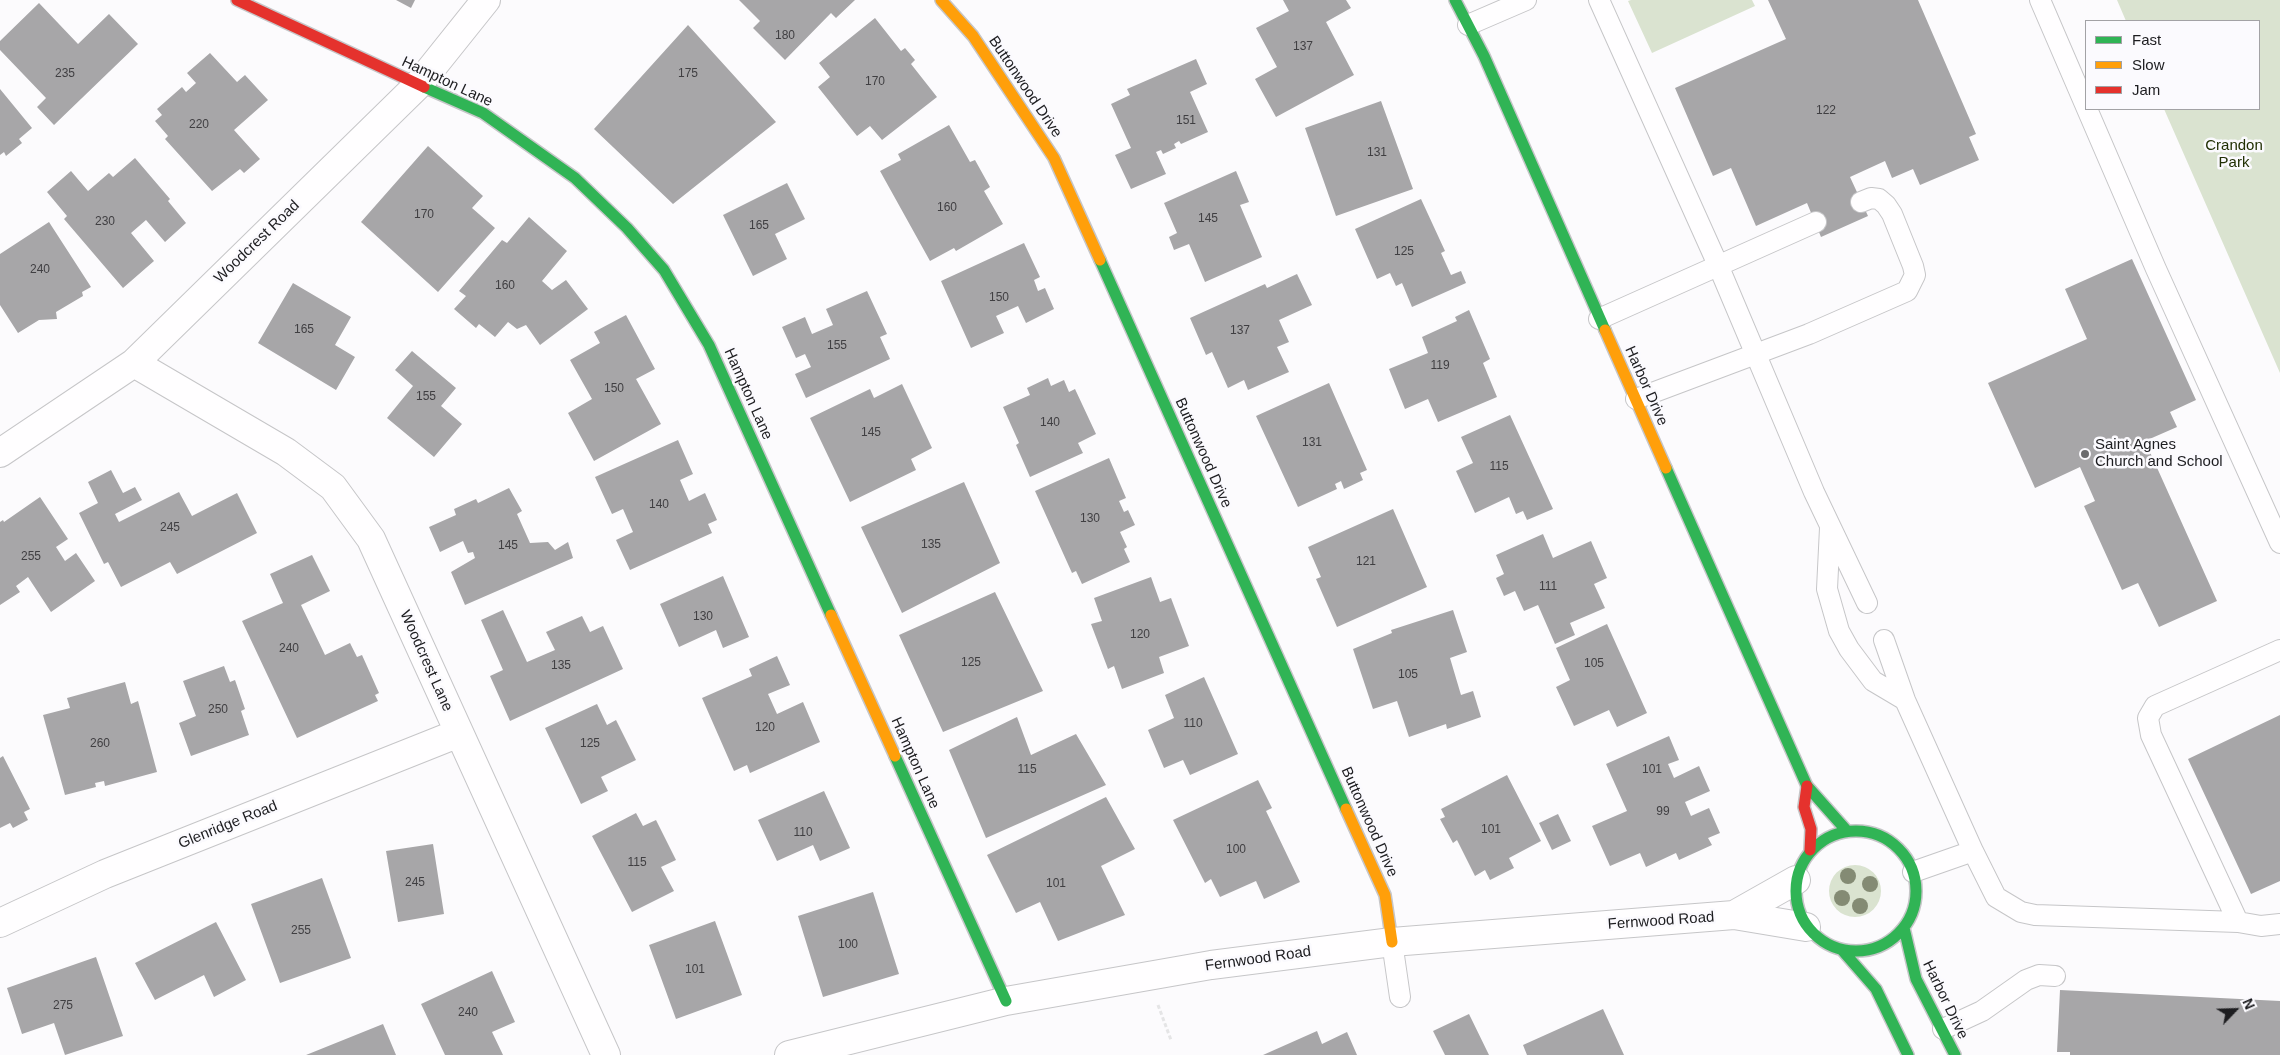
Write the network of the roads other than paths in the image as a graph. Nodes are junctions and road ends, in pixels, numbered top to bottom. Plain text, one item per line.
1 (237, 0) edge
2 (486, 0) edge
3 (941, 0) edge
4 (1455, 0) edge
5 (1526, 0) edge
6 (1599, 0) edge
7 (2040, 0) edge
8 (1468, 25) junction
9 (418, 85) junction
10 (2085, 104) edge
11 (2087, 110) edge
12 (1861, 202) dead end
13 (1816, 222) dead end
14 (1718, 266) junction
15 (1599, 319) junction
16 (1756, 353) junction
17 (134, 363) junction
18 (1636, 399) junction
19 (0, 453) edge
20 (1830, 528) junction
21 (2280, 543) edge
22 (1867, 603) dead end
23 (1884, 640) dead end
24 (2280, 650) edge
25 (1905, 700) junction
26 (459, 733) junction
27 (1807, 786) junction
28 (1847, 831) junction
29 (1810, 850) junction
30 (1972, 851) junction
31 (1913, 872) junction
32 (1796, 880) junction
33 (1734, 915) junction
34 (0, 922) edge
35 (2238, 922) junction
36 (2280, 924) edge
37 (1806, 926) junction
38 (1904, 928) junction
39 (1392, 942) junction
40 (1842, 950) junction
41 (2055, 976) dead end
42 (1400, 997) dead end
43 (1006, 1001) junction
44 (1943, 1029) junction
45 (606, 1055) edge
46 (789, 1055) edge
47 (1908, 1055) edge
48 (1955, 1055) edge

1 - 9 street, Hampton Lane
2 - 9 street, Woodcrest Road
3 - 39 street, Buttonwood Drive
4 - 8 street, Harbor Drive
5 - 8 lane
6 - 14 lane
7 - 10 lane
8 - 15 street, Harbor Drive
9 - 17 street, Woodcrest Road
9 - 43 street, Hampton Lane
11 - 21 lane
12 - 16 lane
13 - 14 lane
14 - 15 lane
14 - 16 lane
15 - 18 street, Harbor Drive
16 - 18 lane
16 - 20 lane
17 - 19 street, Woodcrest Road
17 - 26 street, Woodcrest Lane
18 - 27 street, Harbor Drive
20 - 22 lane
20 - 25 lane
23 - 25 lane
24 - 35 lane
25 - 30 lane
26 - 34 street, Glenridge Road
26 - 45 street, Woodcrest Lane
27 - 28 street, Harbor Drive
27 - 29 street, Harbor Drive
28 - 29 street
28 - 31 street
29 - 32 street
30 - 31 lane
30 - 35 lane
31 - 38 street
32 - 33 street, Fernwood Road
32 - 37 street
33 - 37 street, Fernwood Road
33 - 39 street, Fernwood Road
35 - 36 lane
37 - 40 street
38 - 40 street
38 - 44 street, Harbor Drive
39 - 42 lane
39 - 43 street, Fernwood Road
40 - 47 street
41 - 44 lane
43 - 46 street, Fernwood Road
44 - 48 street, Harbor Drive

